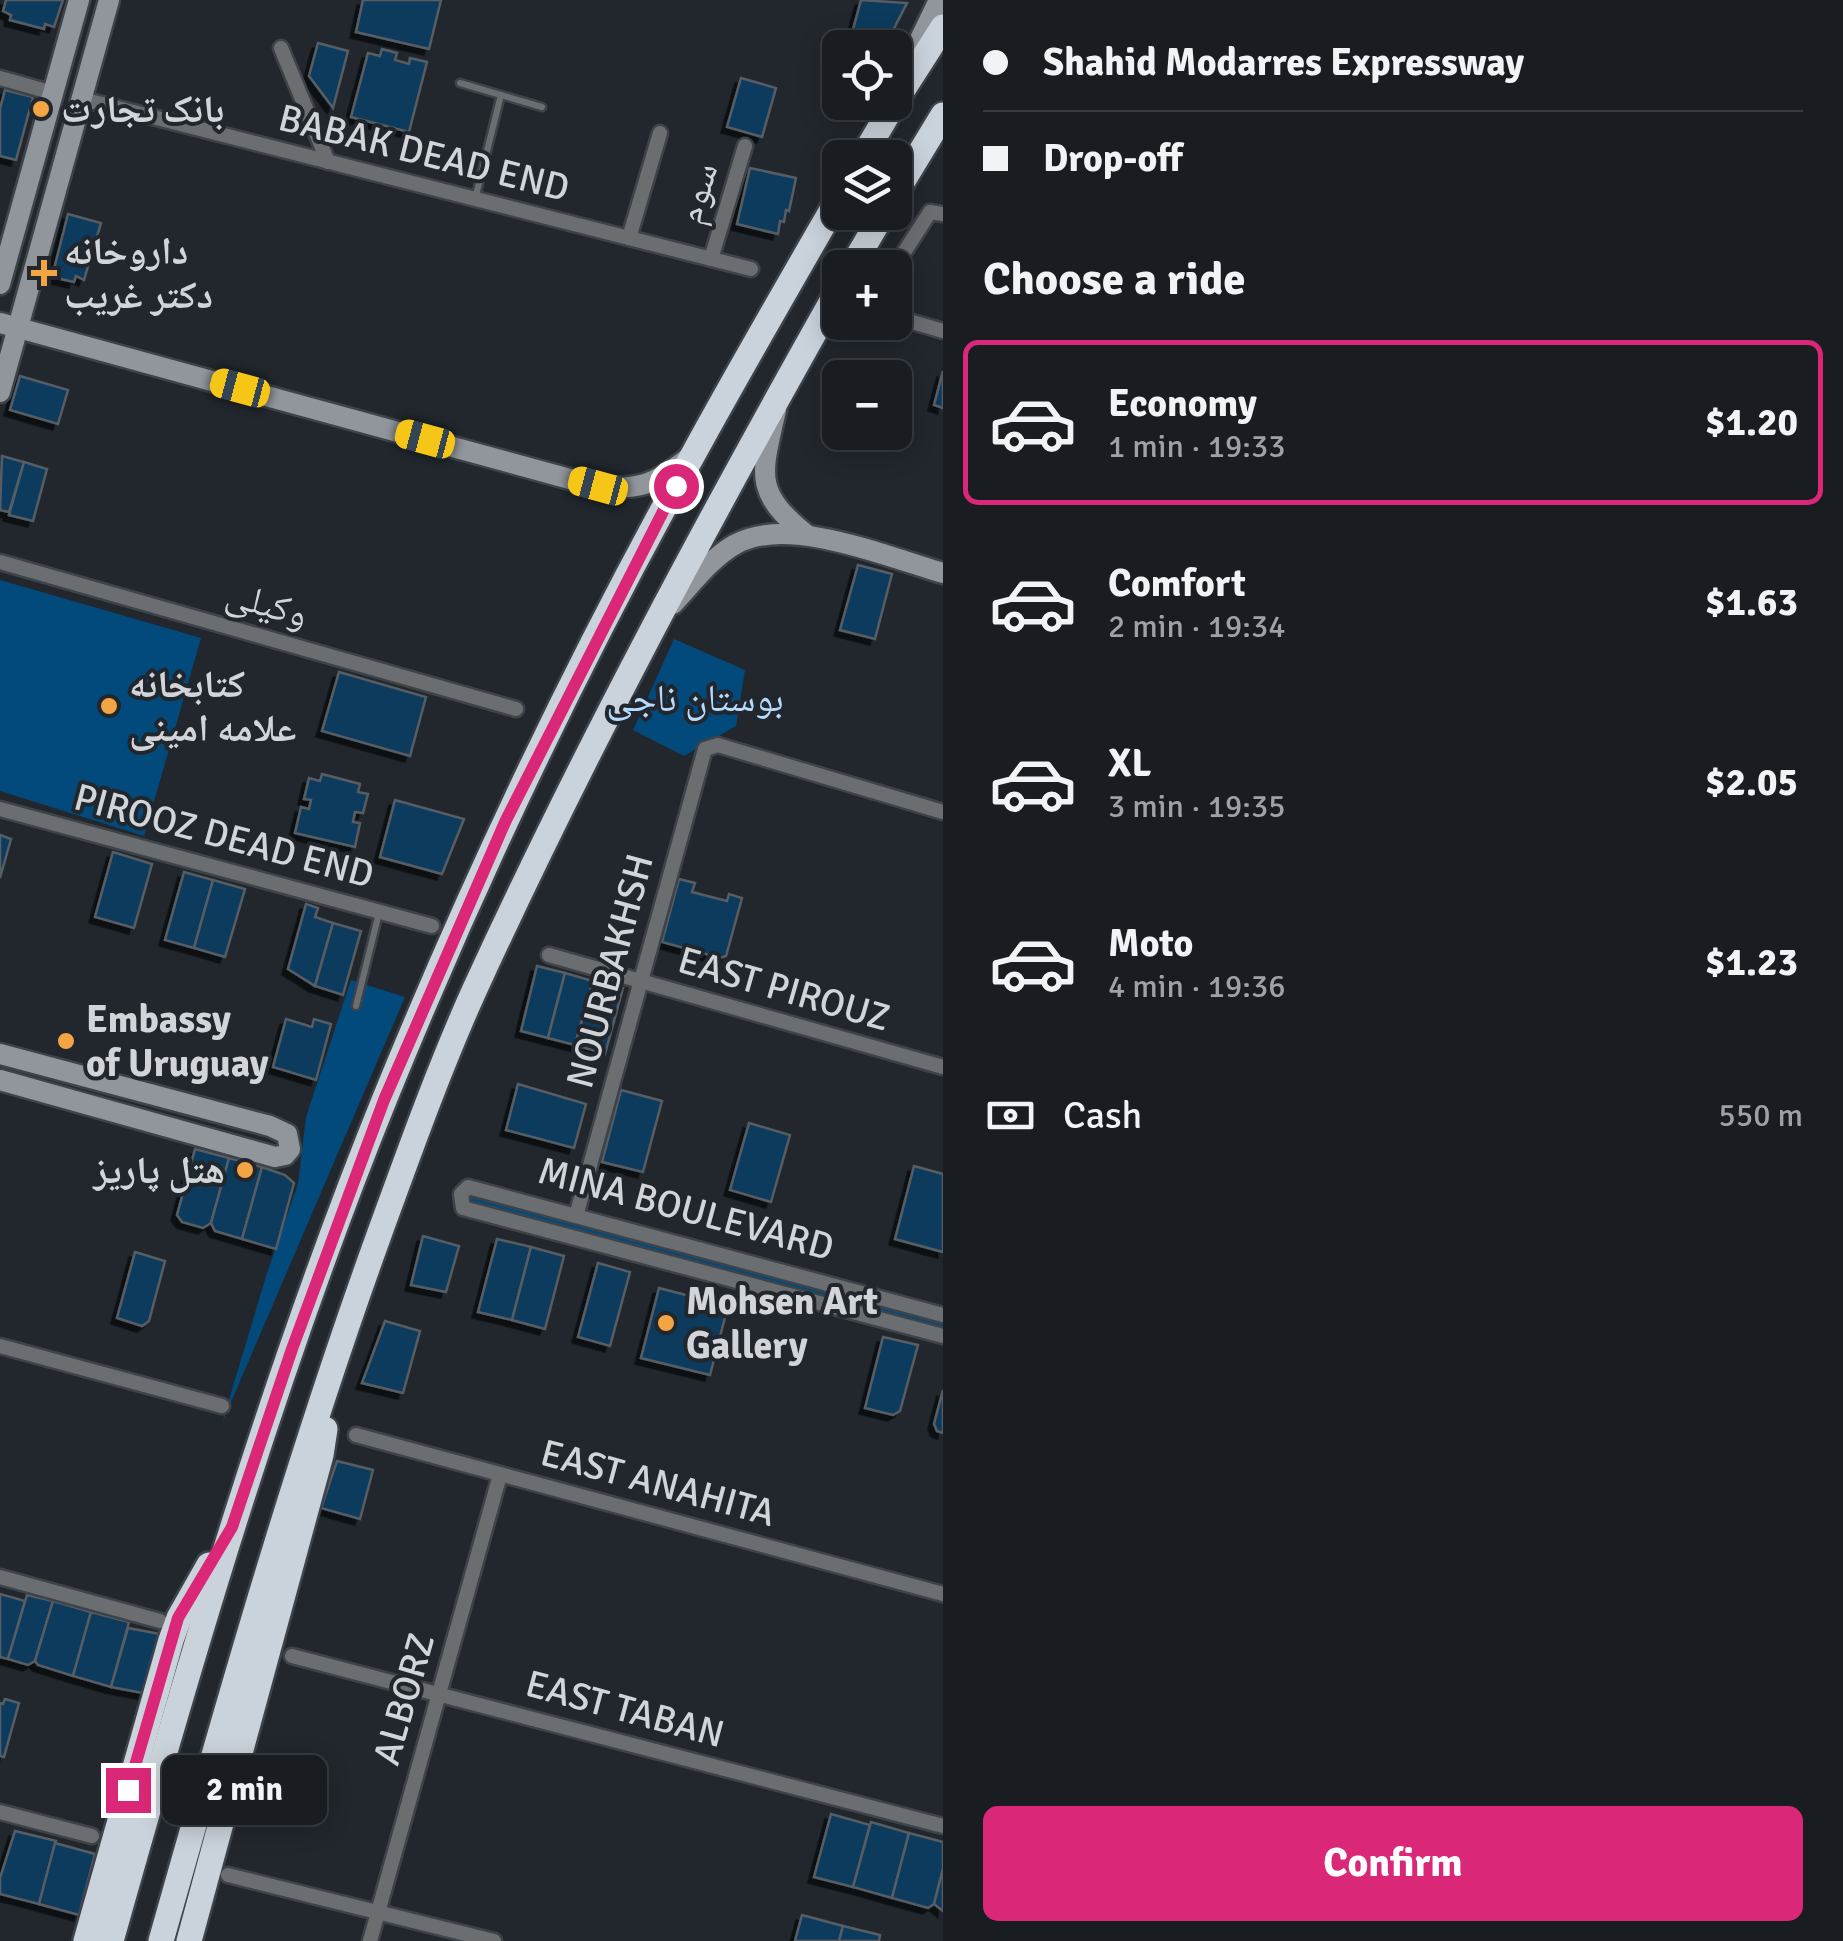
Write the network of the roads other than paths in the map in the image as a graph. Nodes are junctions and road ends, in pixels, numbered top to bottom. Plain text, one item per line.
1 (79, 0) edge
2 (109, 0) edge
3 (939, 0) edge
4 (943, 27) edge
5 (281, 48) dead end
6 (912, 56) edge
7 (912, 74) edge
8 (0, 78) edge
9 (460, 83) dead end
10 (53, 93) junction
11 (500, 95) junction
12 (82, 100) junction
13 (542, 106) dead end
14 (943, 116) edge
15 (660, 133) dead end
16 (745, 146) dead end
17 (328, 162) junction
18 (912, 166) edge
19 (475, 199) junction
20 (943, 214) edge
21 (822, 228) edge
22 (629, 238) junction
23 (906, 250) edge
24 (711, 259) junction
25 (751, 269) dead end
26 (0, 284) edge
27 (822, 319) edge
28 (912, 322) edge
29 (9, 325) edge
30 (943, 330) edge
31 (0, 392) edge
32 (780, 394) junction
33 (692, 456) junction
34 (807, 535) junction
35 (0, 562) edge
36 (943, 572) edge
37 (655, 624) junction
38 (516, 709) dead end
39 (0, 809) edge
40 (943, 812) edge
41 (379, 912) junction
42 (432, 926) dead end
43 (550, 955) dead end
44 (640, 982) junction
45 (356, 1006) dead end
46 (0, 1054) edge
47 (943, 1068) edge
48 (0, 1080) edge
49 (576, 1216) junction
50 (943, 1315) edge
51 (943, 1336) edge
52 (0, 1346) edge
53 (334, 1360) junction
54 (222, 1406) dead end
55 (356, 1435) dead end
56 (500, 1474) junction
57 (232, 1527) junction
58 (0, 1578) edge
59 (943, 1594) edge
60 (160, 1621) dead end
61 (292, 1656) dead end
62 (439, 1694) junction
63 (0, 1812) edge
64 (943, 1826) edge
65 (92, 1836) dead end
66 (228, 1875) dead end
67 (378, 1912) junction
68 (86, 1941) edge
69 (111, 1941) edge
70 (160, 1941) edge
71 (189, 1941) edge
72 (370, 1941) edge
73 (494, 1941) edge

1 - 10 main road
2 - 12 main road
3 - 6 main road
4 - 7 highway
5 - 17 street
8 - 10 street
9 - 11 lane
10 - 26 main road
11 - 13 lane
11 - 19 lane
12 - 17 street, BABAK DEAD END
12 - 29 main road
14 - 18 highway
15 - 22 street
16 - 24 street, سوم
17 - 19 street, BABAK DEAD END
19 - 22 street, BABAK DEAD END
20 - 23 street
21 - 33 highway
22 - 24 street, BABAK DEAD END
24 - 25 street, BABAK DEAD END
27 - 32 highway
28 - 30 street
29 - 31 main road
29 - 33 main road
32 - 34 main road
32 - 37 highway
33 - 57 highway
34 - 36 main road
34 - 37 main road
35 - 38 street, وكيلی
37 - 53 highway
39 - 41 street, PIROOZ DEAD END
40 - 44 street, NOURBAKHSH
41 - 42 street, PIROOZ DEAD END
41 - 45 lane
43 - 44 street, EAST PIROUZ
44 - 47 street, EAST PIROUZ
44 - 49 street, NOURBAKHSH
46 - 48 main road
49 - 50 street, MINA BOULEVARD
49 - 51 street, MINA BOULEVARD
52 - 54 street
53 - 70 highway
53 - 71 highway
55 - 56 street, EAST ANAHITA
56 - 59 street, EAST ANAHITA
56 - 62 street, ALBORZ
57 - 68 highway
57 - 69 highway
58 - 60 street
61 - 62 street, EAST TABAN
62 - 64 street, EAST TABAN
62 - 67 street, ALBORZ
63 - 65 street
66 - 67 street
67 - 72 street, ALBORZ
67 - 73 street

